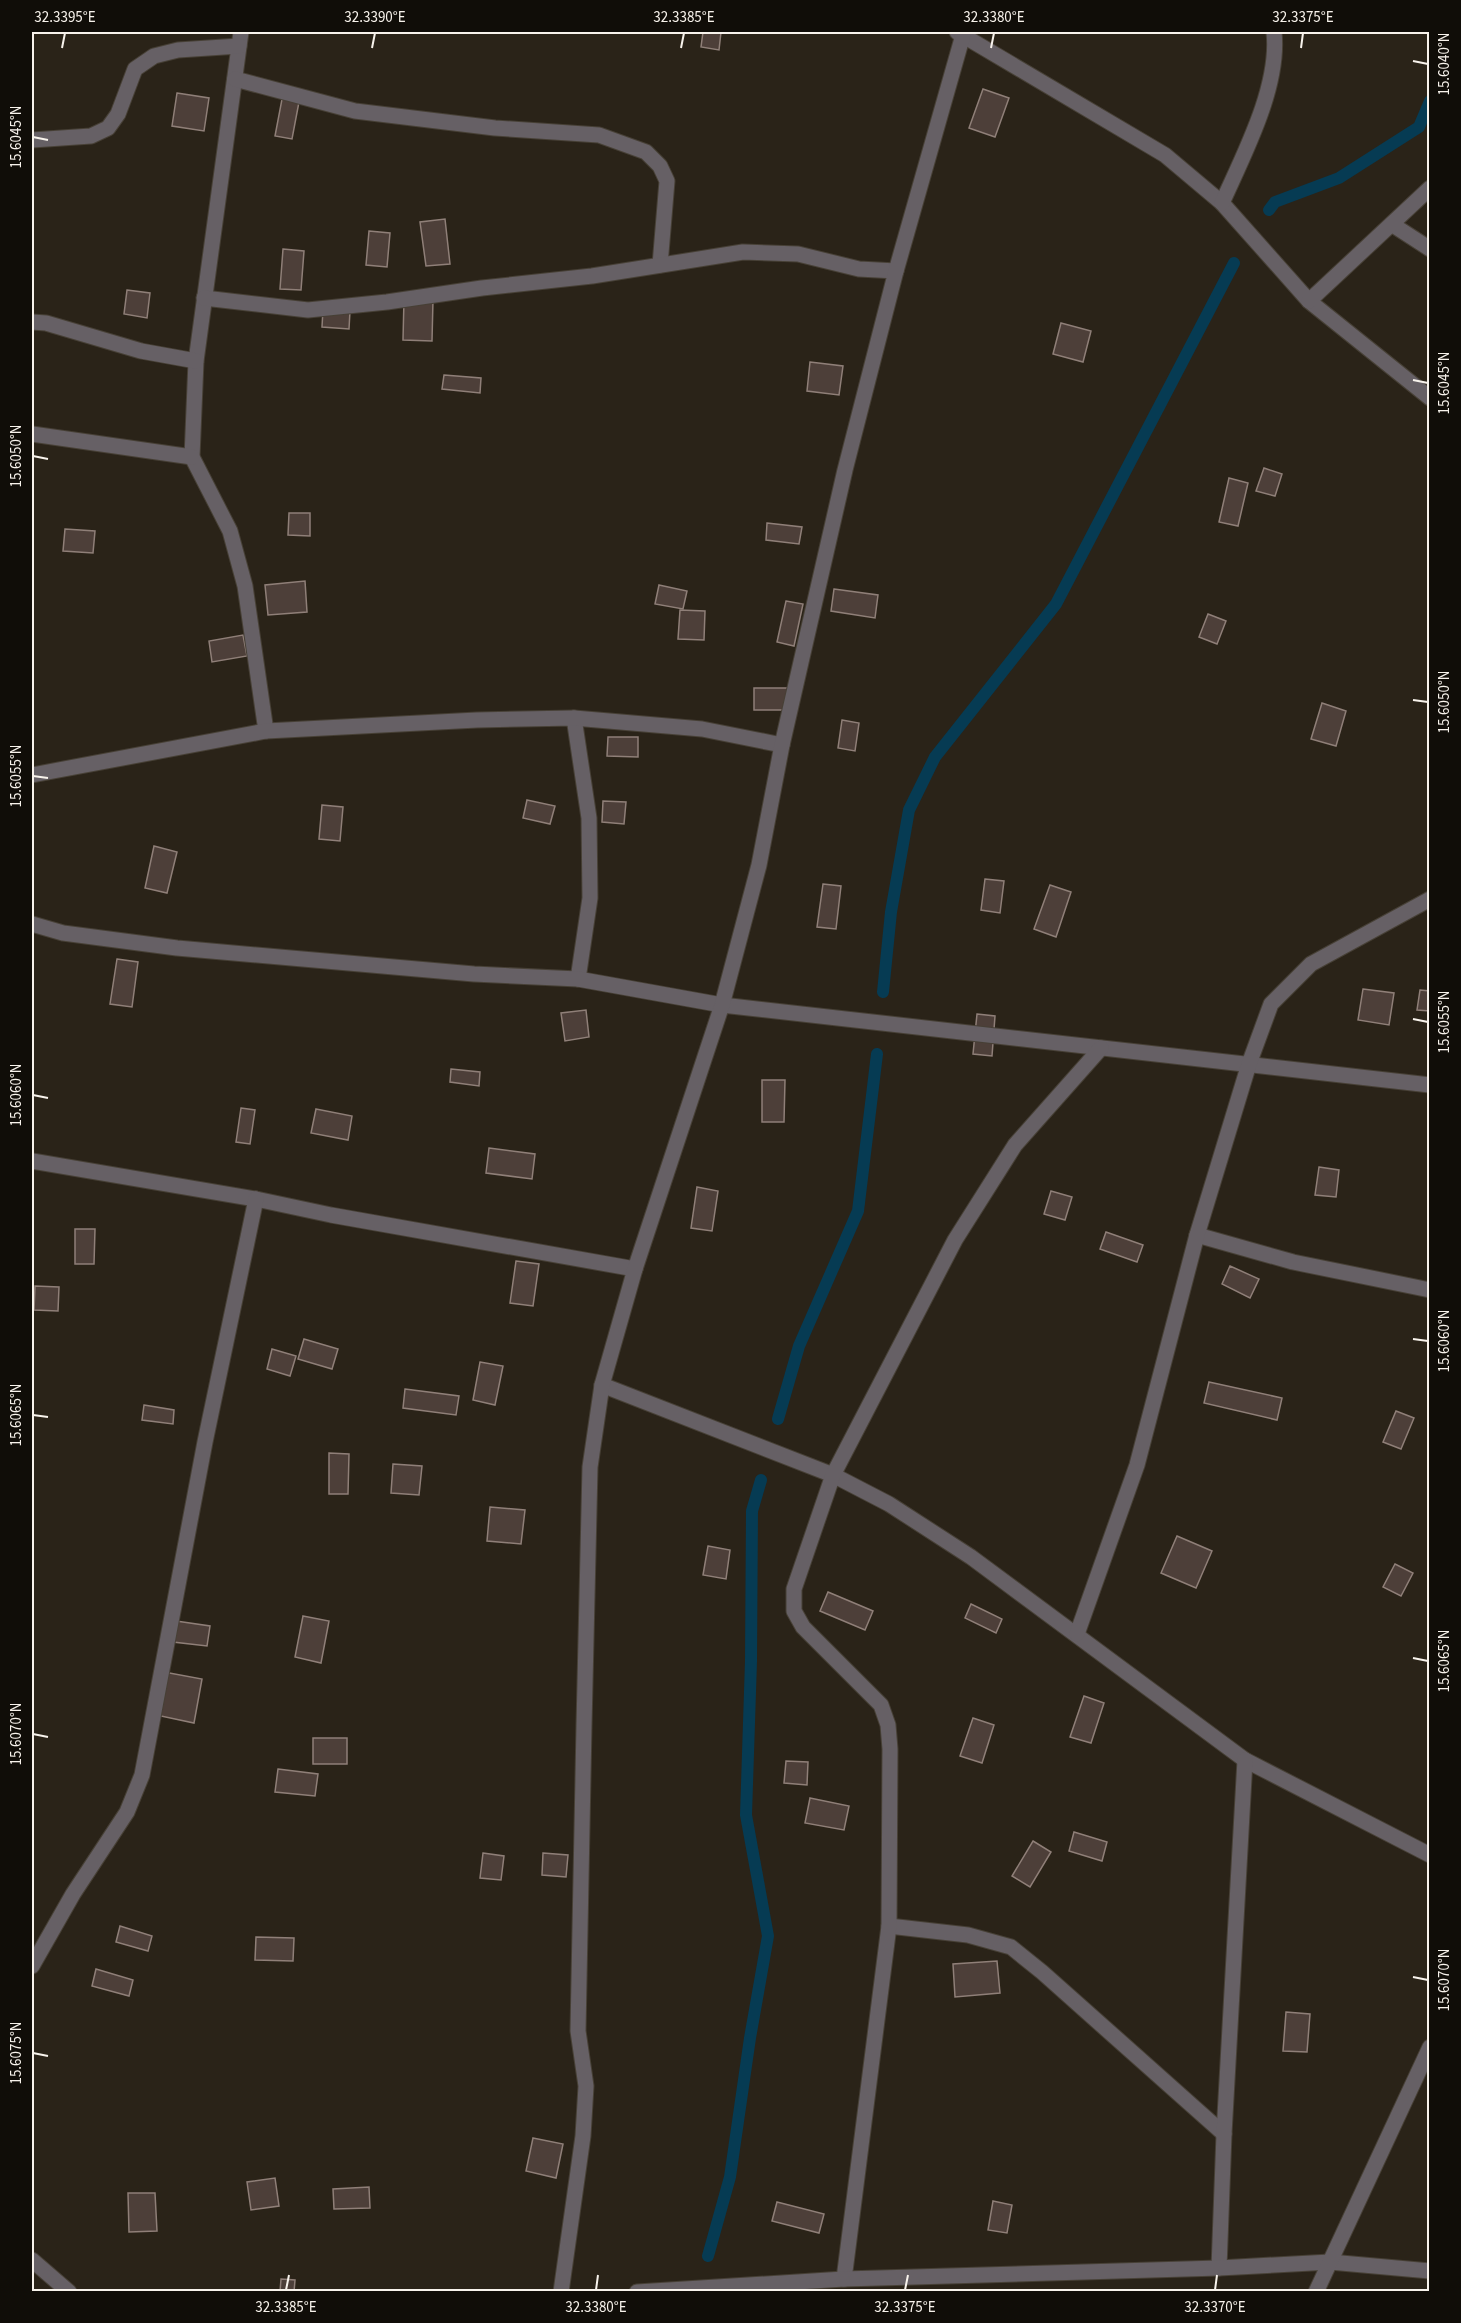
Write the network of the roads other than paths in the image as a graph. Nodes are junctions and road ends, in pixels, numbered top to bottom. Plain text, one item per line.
1 (1274, 32) edge
2 (960, 33) edge
3 (240, 39) edge
4 (235, 79) junction
5 (32, 140) edge
6 (1430, 188) edge
7 (1222, 203) junction
8 (1393, 225) junction
9 (1430, 249) edge
10 (660, 265) junction
11 (897, 271) junction
12 (204, 298) junction
13 (1309, 301) junction
14 (32, 322) edge
15 (196, 361) junction
16 (1430, 398) edge
17 (32, 434) edge
18 (192, 457) junction
19 (574, 718) junction
20 (266, 731) junction
21 (782, 745) junction
22 (32, 775) edge
23 (1430, 898) edge
24 (32, 924) edge
25 (578, 979) junction
26 (722, 1005) junction
27 (1101, 1048) junction
28 (1249, 1064) junction
29 (1430, 1085) edge
30 (32, 1161) edge
31 (256, 1199) junction
32 (1197, 1235) junction
33 (634, 1269) junction
34 (1430, 1290) edge
35 (602, 1385) junction
36 (833, 1475) junction
37 (1077, 1634) junction
38 (1245, 1760) junction
39 (1430, 1855) edge
40 (889, 1926) junction
41 (32, 1966) edge
42 (1430, 2047) edge
43 (1224, 2134) junction
44 (32, 2260) edge
45 (1330, 2262) junction
46 (1219, 2268) junction
47 (1430, 2271) edge
48 (844, 2279) junction
49 (69, 2292) edge
50 (561, 2292) edge
51 (637, 2292) edge
52 (1316, 2292) edge

1 - 7 street
2 - 7 street
2 - 11 street
3 - 4 street
3 - 5 street
4 - 10 street
4 - 12 street
6 - 8 street
7 - 13 street
8 - 9 street
8 - 13 street
10 - 11 street
10 - 12 street
11 - 21 street
12 - 15 street
13 - 16 street
14 - 15 street
15 - 18 street
17 - 18 street
18 - 20 street
19 - 20 street
19 - 21 street
19 - 25 street
20 - 22 street
21 - 26 street
23 - 28 street
24 - 25 street
25 - 26 street
26 - 27 street
26 - 33 street
27 - 28 street
27 - 36 street
28 - 29 street
28 - 32 street
30 - 31 street
31 - 33 street
31 - 41 street
32 - 34 street
32 - 37 street
33 - 35 street
35 - 36 street
35 - 50 street
36 - 37 street
36 - 40 street
37 - 38 street
38 - 39 street
38 - 43 street
40 - 43 street
40 - 48 street
42 - 45 street
43 - 46 street
44 - 49 street
45 - 46 street
45 - 47 street
45 - 52 street
46 - 48 street
48 - 51 street

